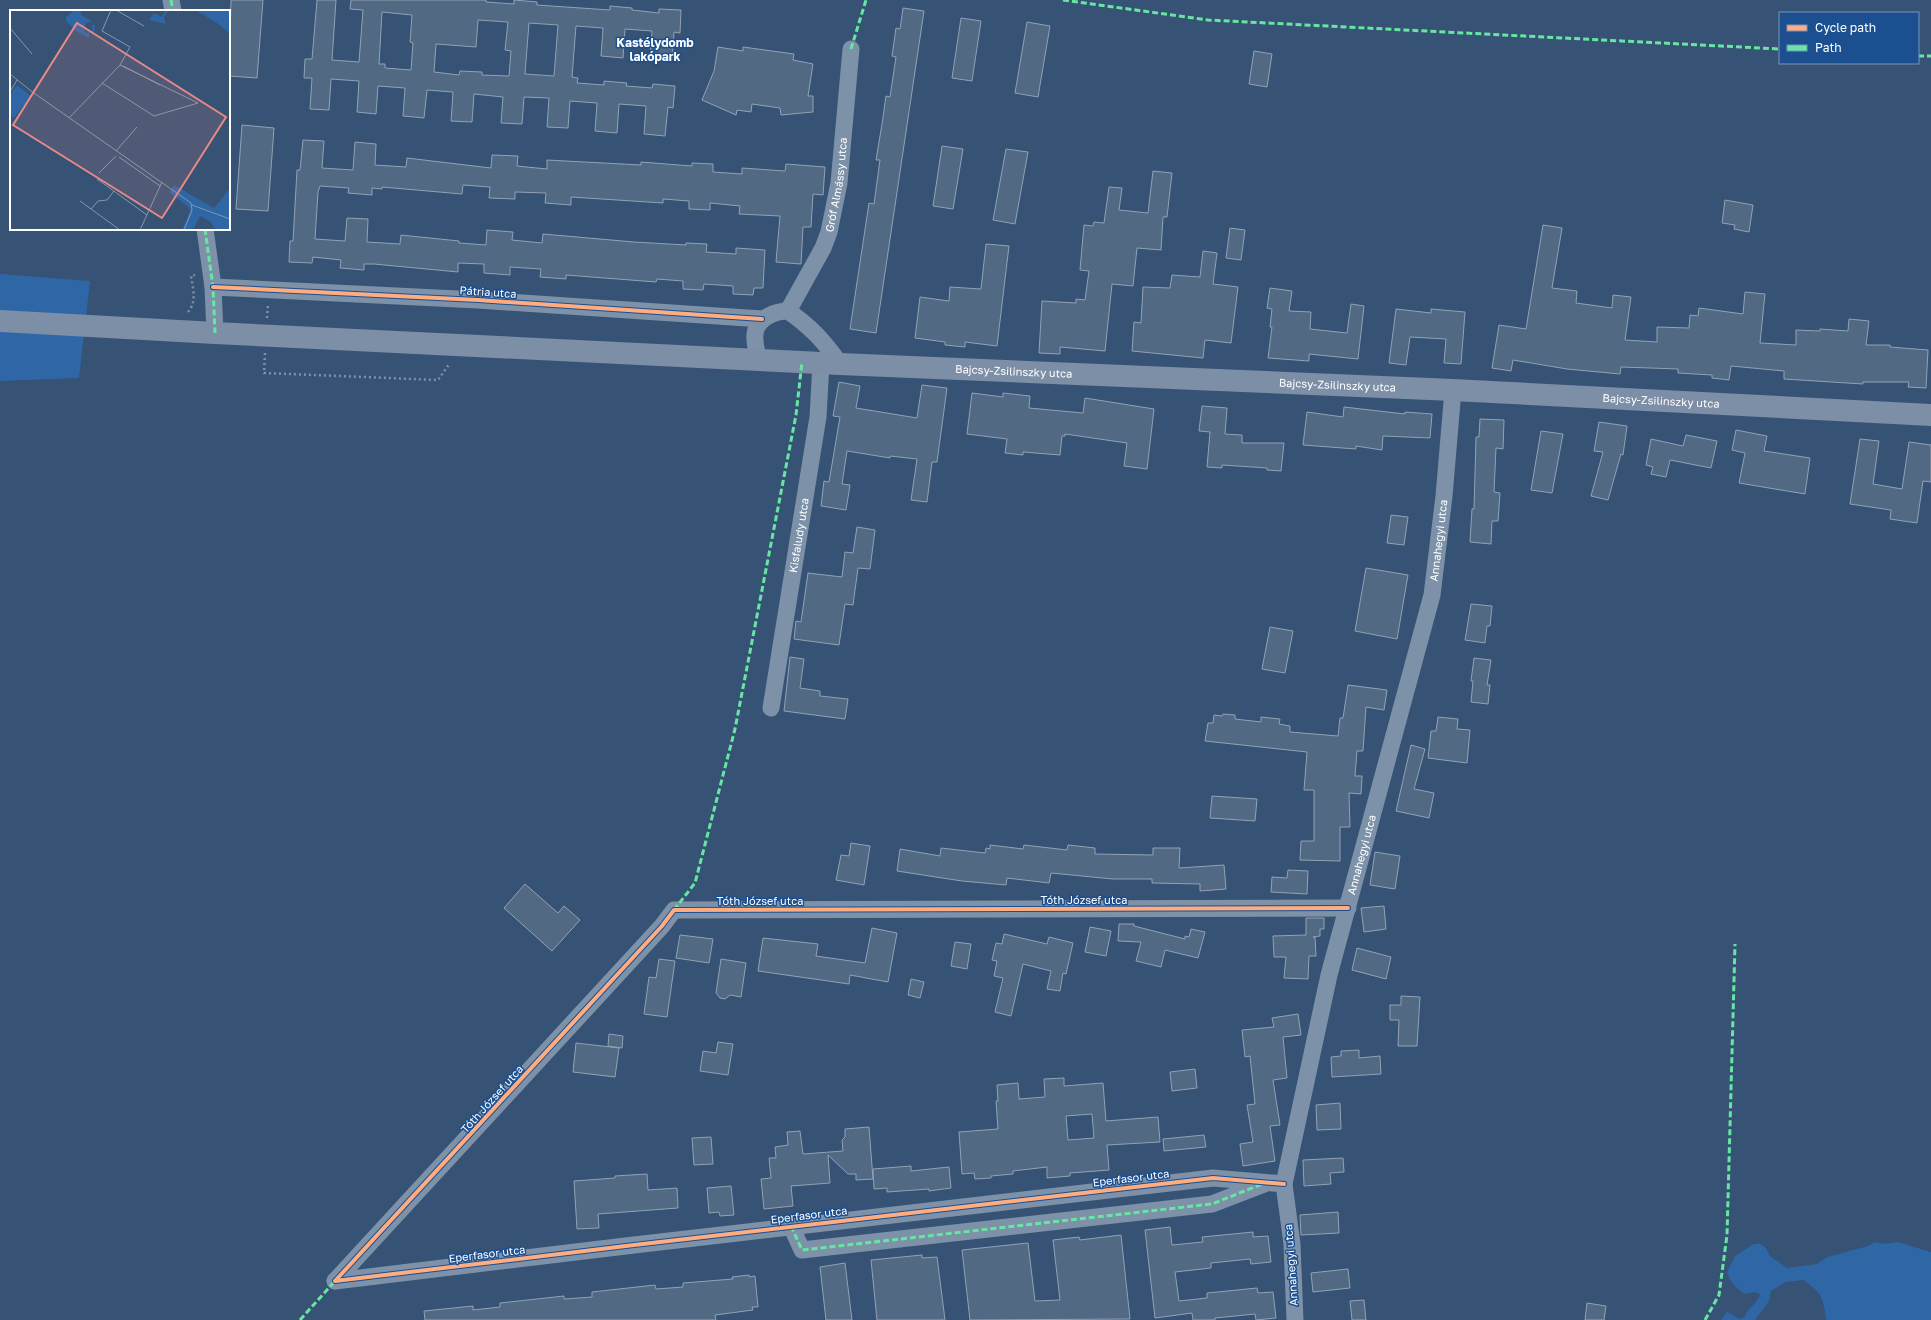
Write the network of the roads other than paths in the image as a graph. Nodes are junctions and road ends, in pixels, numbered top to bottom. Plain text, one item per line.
1 (171, 0) edge
2 (173, 10) edge
3 (851, 49) dead end
4 (205, 230) edge
5 (212, 279) junction
6 (788, 311) junction
7 (762, 319) junction
8 (0, 321) edge
9 (215, 333) junction
10 (750, 359) junction
11 (830, 364) junction
12 (1453, 390) junction
13 (1931, 415) edge
14 (771, 708) dead end
15 (1348, 908) junction
16 (1268, 1182) junction
17 (1284, 1184) junction
18 (791, 1226) junction
19 (336, 1281) joint
20 (1295, 1320) edge

1 - 2 street
3 - 6 street, Gróf Almássy utca
4 - 5 street
5 - 7 street, Pátria utca
5 - 9 street
6 - 7 street
6 - 11 street
7 - 10 street
8 - 9 main road, Bajcsy-Zsilinszky utca
9 - 10 main road, Bajcsy-Zsilinszky utca
10 - 11 main road, Bajcsy-Zsilinszky utca
11 - 12 main road, Bajcsy-Zsilinszky utca
11 - 14 street, Kisfaludy utca
12 - 13 main road, Bajcsy-Zsilinszky utca
12 - 15 street, Annahegyi utca
15 - 17 street, Annahegyi utca
15 - 19 street, Tóth József utca
16 - 17 street, Eperfasor utca
16 - 18 street, Eperfasor utca
16 - 18 street, Eperfasor utca
17 - 20 street, Annahegyi utca
18 - 19 street, Eperfasor utca

